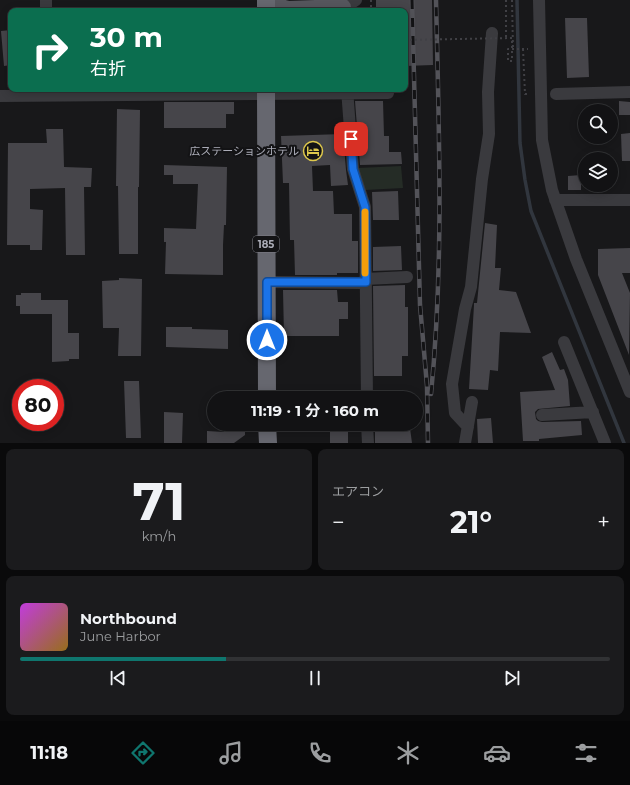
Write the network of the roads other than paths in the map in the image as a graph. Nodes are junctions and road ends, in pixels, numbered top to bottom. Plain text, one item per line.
1 (539, 0) edge
2 (268, 4) edge
3 (325, 4) edge
4 (348, 6) edge
5 (281, 8) edge
6 (300, 8) edge
7 (492, 33) dead end
8 (157, 92) edge
9 (266, 92) edge
10 (347, 92) edge
11 (630, 92) edge
12 (48, 93) edge
13 (556, 94) dead end
14 (0, 96) edge
15 (555, 200) junction
16 (630, 200) edge
17 (407, 277) dead end
18 (366, 281) junction
19 (267, 282) junction
20 (564, 342) dead end
21 (267, 391) edge
22 (367, 391) edge
23 (630, 392) edge
24 (472, 402) dead end
25 (593, 412) junction
26 (542, 415) dead end
27 (468, 427) junction
28 (267, 431) edge
29 (367, 431) edge
30 (268, 443) edge
31 (368, 443) edge
32 (465, 443) edge
33 (605, 443) edge

1 - 15 street
2 - 5 main road
3 - 4 main road
3 - 6 main road
7 - 27 street
8 - 12 street
9 - 19 highway, 185
10 - 18 street
11 - 13 street
12 - 14 street
15 - 16 street
15 - 23 street
17 - 18 street
18 - 19 street
18 - 22 street
19 - 21 highway, 185
20 - 25 street
24 - 27 street
25 - 26 street
25 - 33 street
27 - 32 street
28 - 30 highway
29 - 31 street

